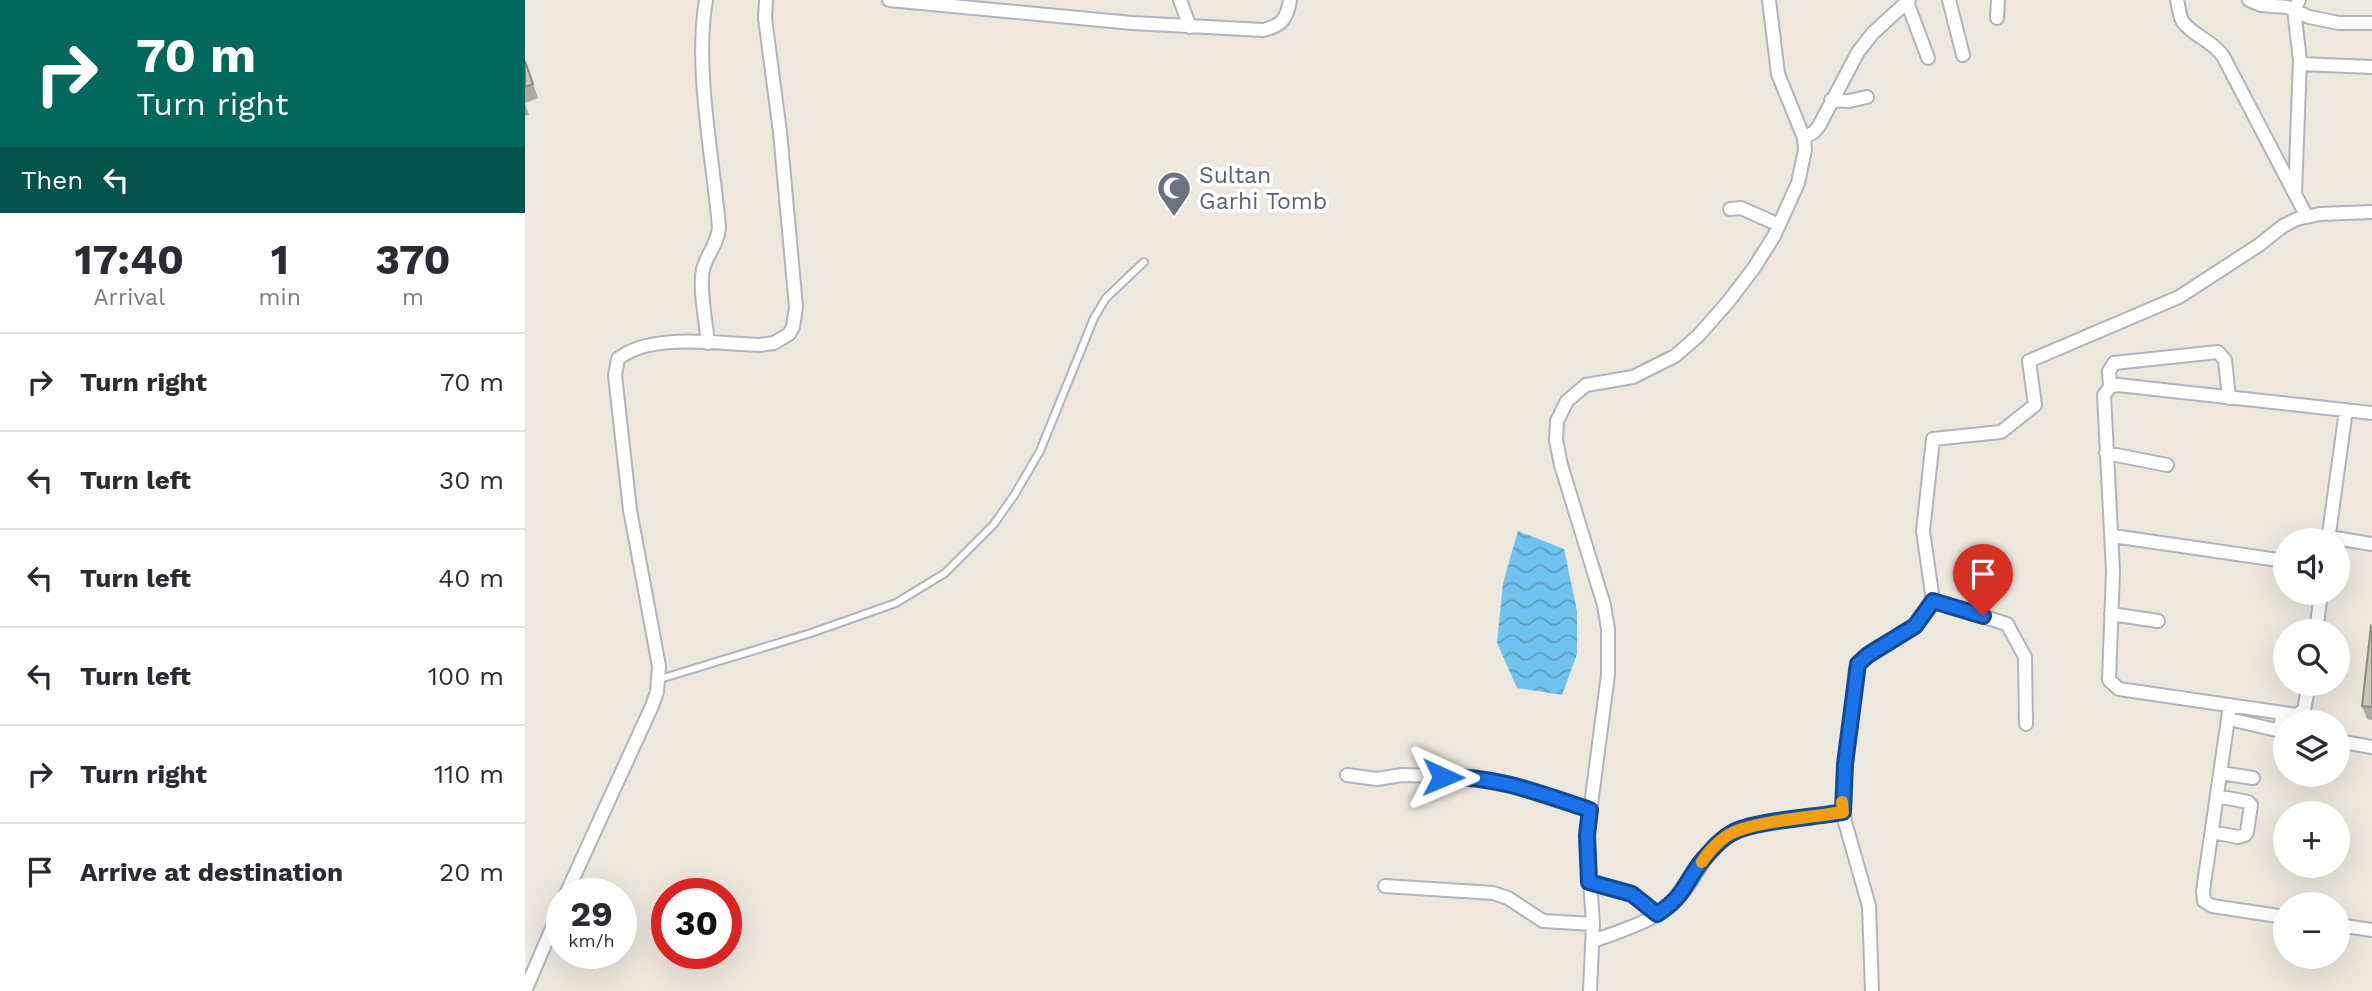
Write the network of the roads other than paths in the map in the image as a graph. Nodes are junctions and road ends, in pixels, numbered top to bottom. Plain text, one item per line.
1 (706, 0) edge
2 (766, 0) edge
3 (889, 0) edge
4 (1180, 0) edge
5 (1290, 0) edge
6 (1769, 0) edge
7 (1948, 0) edge
8 (1997, 0) edge
9 (2177, 0) edge
10 (2249, 0) edge
11 (1908, 1) edge
12 (2297, 5) edge
13 (1997, 18) dead end
14 (2372, 23) edge
15 (1189, 27) junction
16 (1963, 55) dead end
17 (1928, 58) dead end
18 (2300, 64) junction
19 (2372, 67) edge
20 (1867, 97) dead end
21 (1831, 100) junction
22 (1804, 138) junction
23 (2295, 195) junction
24 (1730, 209) dead end
25 (2372, 212) edge
26 (2307, 217) junction
27 (1779, 225) junction
28 (1144, 262) dead end
29 (708, 343) junction
30 (2111, 387) junction
31 (2229, 398) junction
32 (2346, 410) junction
33 (2372, 413) edge
34 (2106, 453) junction
35 (2167, 465) dead end
36 (2330, 528) edge
37 (2113, 536) junction
38 (2350, 541) edge
39 (2372, 544) edge
40 (2273, 559) edge
41 (1933, 601) junction
42 (2111, 614) junction
43 (2158, 621) dead end
44 (660, 679) junction
45 (2230, 712) junction
46 (2273, 713) edge
47 (2026, 724) dead end
48 (2273, 728) edge
49 (2350, 743) edge
50 (2372, 747) edge
51 (2221, 773) junction
52 (1347, 775) dead end
53 (2253, 778) dead end
54 (2217, 796) junction
55 (1590, 810) junction
56 (1843, 812) junction
57 (2212, 832) junction
58 (573, 878) edge
59 (1589, 882) junction
60 (1385, 886) dead end
61 (1657, 914) junction
62 (2273, 915) edge
63 (1593, 924) junction
64 (2350, 927) edge
65 (2372, 930) edge
66 (1593, 941) junction
67 (546, 942) edge
68 (525, 991) edge
69 (1590, 991) edge
70 (1872, 991) edge

1 - 29 street
2 - 29 street
3 - 15 street
4 - 15 street
5 - 15 street
6 - 22 street
7 - 16 street
8 - 13 street
9 - 23 street
10 - 12 street
11 - 17 street
11 - 21 street
12 - 14 street
12 - 18 street
18 - 19 street
18 - 23 street
20 - 21 street
21 - 22 street
22 - 27 street
23 - 26 street
24 - 27 street
25 - 26 street
26 - 41 street
27 - 55 street
28 - 44 lane
29 - 44 street
30 - 31 street
30 - 31 street
30 - 34 street
31 - 32 street
32 - 33 street
32 - 36 street
34 - 35 street
34 - 37 street
37 - 40 street
37 - 42 street
38 - 39 street
41 - 47 street
41 - 56 street
42 - 43 street
42 - 45 street
44 - 58 street
45 - 46 street
45 - 48 street
45 - 51 street
49 - 50 street
51 - 53 street
51 - 54 street
52 - 55 street
54 - 57 street
54 - 57 street
55 - 59 street
56 - 61 street
56 - 70 street
57 - 62 street
59 - 61 street
59 - 63 street
60 - 63 street
61 - 66 street
63 - 66 street
64 - 65 street
66 - 69 street
67 - 68 street

